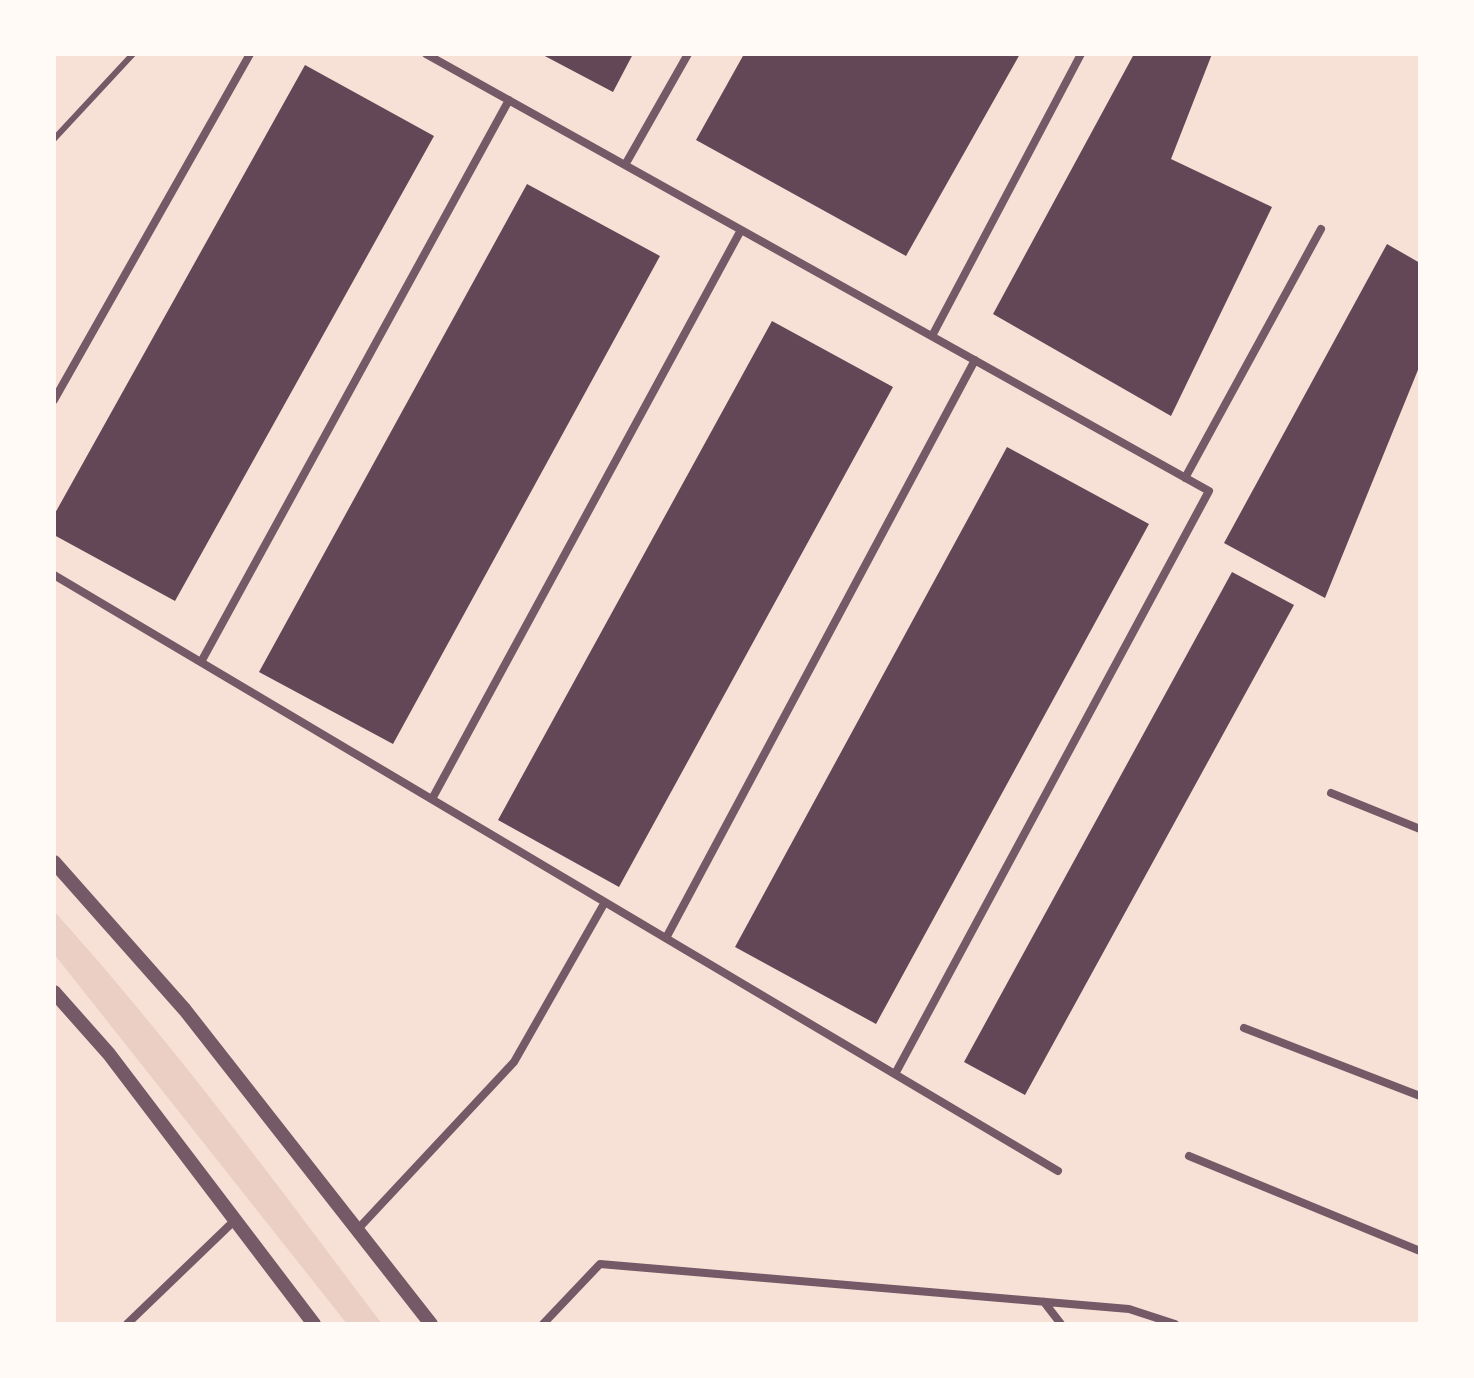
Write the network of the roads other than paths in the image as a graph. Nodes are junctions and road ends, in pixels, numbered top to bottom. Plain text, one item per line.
1 (133, 54) edge
2 (250, 54) edge
3 (426, 54) edge
4 (688, 54) edge
5 (1081, 54) edge
6 (509, 100) junction
7 (54, 139) edge
8 (625, 165) junction
9 (1321, 229) dead end
10 (741, 230) junction
11 (932, 336) junction
12 (975, 360) junction
13 (54, 400) edge
14 (1185, 478) junction
15 (54, 575) edge
16 (201, 662) junction
17 (1331, 793) dead end
18 (432, 799) junction
19 (1420, 829) edge
20 (54, 862) edge
21 (605, 902) junction
22 (666, 938) junction
23 (54, 992) edge
24 (1244, 1028) dead end
25 (895, 1074) junction
26 (1420, 1096) edge
27 (1189, 1156) dead end
28 (1058, 1171) dead end
29 (235, 1220) junction
30 (357, 1230) junction
31 (1420, 1251) edge
32 (1044, 1302) junction
33 (127, 1324) edge
34 (314, 1324) edge
35 (431, 1324) edge
36 (543, 1324) edge
37 (1060, 1324) edge
38 (1175, 1324) edge

1 - 7 lane
2 - 13 street
3 - 6 street
4 - 8 street
5 - 11 street
6 - 8 street
6 - 16 street
8 - 10 street
9 - 14 street
10 - 11 street
10 - 18 street
11 - 12 street
12 - 14 street
12 - 22 street
14 - 25 street
15 - 16 street
16 - 18 street
17 - 19 street
18 - 21 street
20 - 30 street
21 - 22 street
21 - 30 street
22 - 25 street
23 - 29 street
24 - 26 street
25 - 28 street
27 - 31 street
29 - 33 street
29 - 34 street
30 - 35 street
32 - 36 street
32 - 37 street
32 - 38 street

